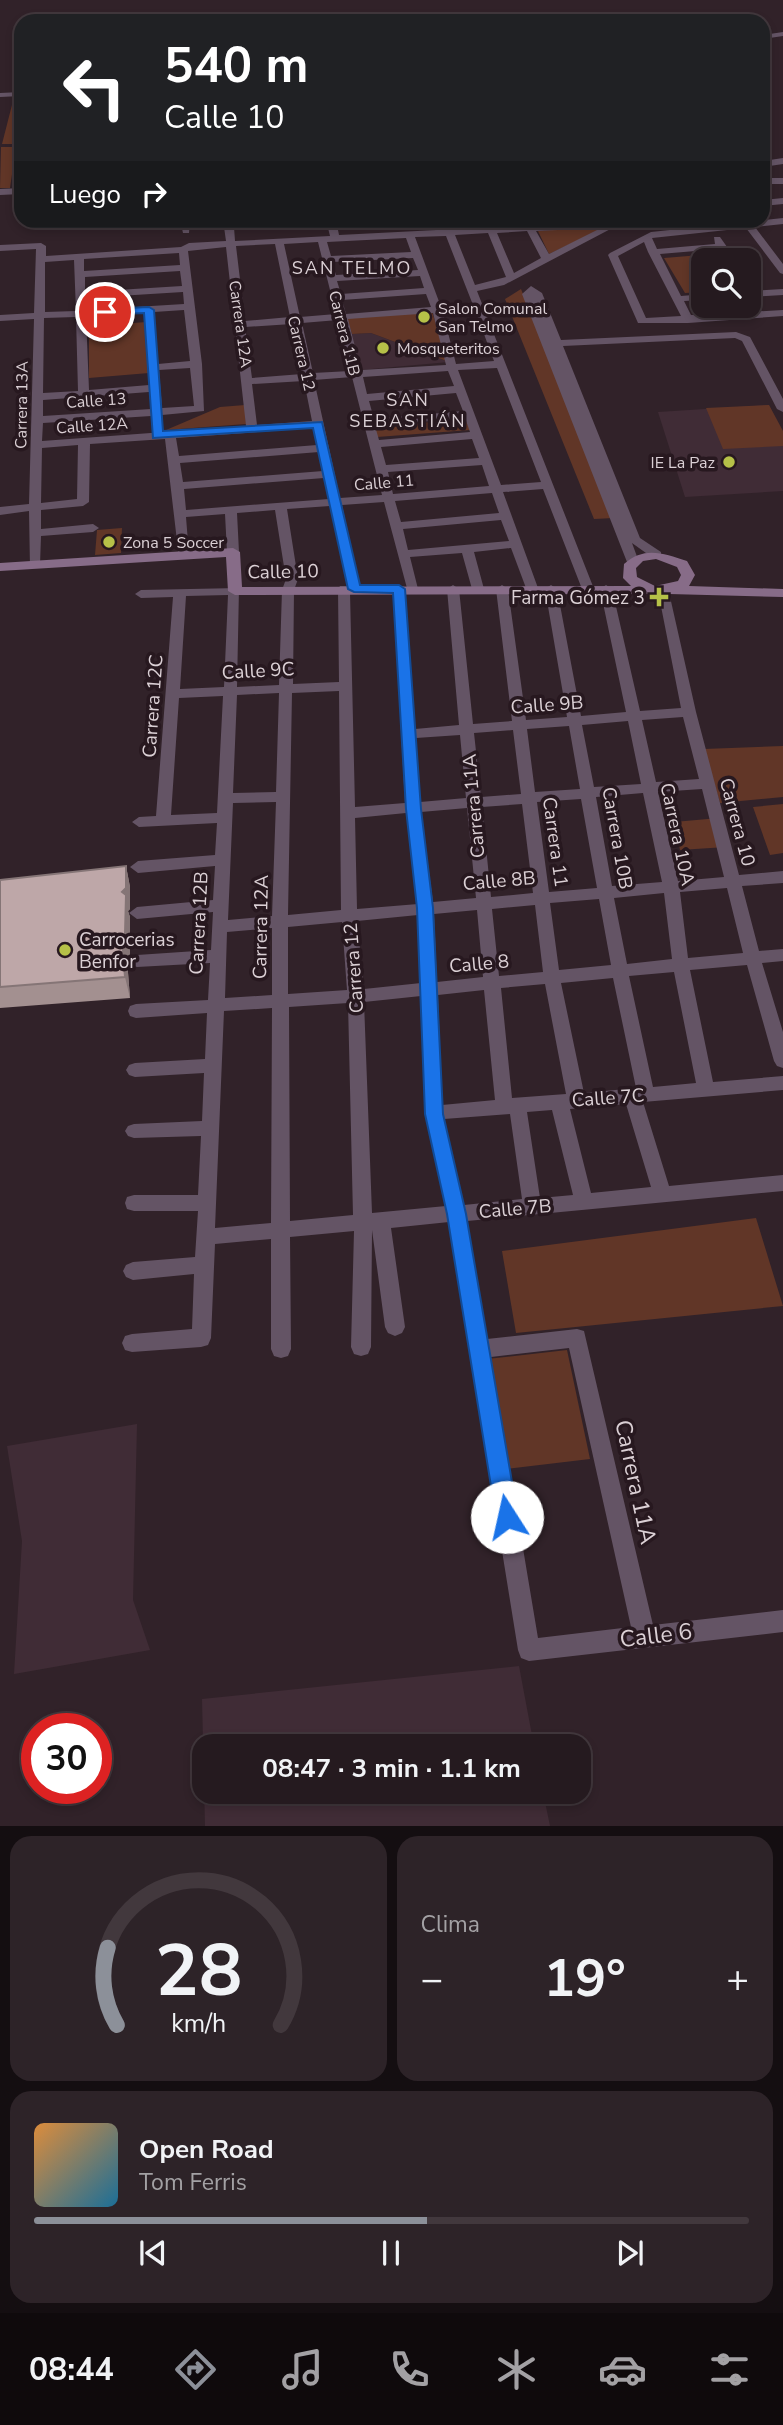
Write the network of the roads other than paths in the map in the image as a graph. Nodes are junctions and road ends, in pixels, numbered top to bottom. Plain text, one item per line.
1 (228, 228) edge
2 (333, 228) edge
3 (543, 228) edge
4 (608, 228) edge
5 (719, 228) edge
6 (750, 228) edge
7 (530, 229) junction
8 (709, 229) junction
9 (492, 231) junction
10 (450, 233) junction
11 (410, 236) junction
12 (647, 238) junction
13 (335, 239) junction
14 (322, 240) junction
15 (279, 241) junction
16 (229, 243) junction
17 (722, 246) joint
18 (0, 248) edge
19 (183, 250) junction
20 (653, 252) junction
21 (417, 254) junction
22 (79, 256) junction
23 (40, 259) junction
24 (327, 260) junction
25 (547, 260) junction
26 (186, 268) junction
27 (783, 271) edge
28 (424, 273) junction
29 (80, 275) junction
30 (331, 278) junction
31 (511, 278) junction
32 (189, 289) junction
33 (472, 289) junction
34 (430, 291) junction
35 (783, 292) edge
36 (761, 293) edge
37 (81, 295) junction
38 (337, 297) junction
39 (691, 298) edge
40 (677, 299) junction
41 (190, 307) junction
42 (480, 307) junction
43 (149, 310) junction
44 (437, 310) junction
45 (83, 313) junction
46 (783, 313) edge
47 (39, 316) junction
48 (342, 316) junction
49 (0, 318) edge
50 (295, 320) junction
51 (688, 320) junction
52 (242, 324) junction
53 (197, 364) junction
54 (502, 364) junction
55 (155, 367) junction
56 (452, 367) junction
57 (356, 374) junction
58 (308, 377) junction
59 (249, 381) junction
60 (156, 388) junction
61 (461, 389) junction
62 (85, 393) junction
63 (36, 397) junction
64 (361, 398) junction
65 (783, 410) edge
66 (157, 412) junction
67 (470, 414) junction
68 (36, 421) junction
69 (369, 423) junction
70 (318, 424) junction
71 (252, 428) junction
72 (164, 435) junction
73 (476, 435) junction
74 (84, 441) junction
75 (373, 444) junction
76 (35, 445) junction
77 (324, 449) junction
78 (175, 460) junction
79 (485, 461) junction
80 (381, 469) junction
81 (330, 474) junction
82 (548, 485) junction
83 (178, 486) junction
84 (497, 487) junction
85 (389, 497) junction
86 (336, 502) junction
87 (34, 506) junction
88 (281, 507) junction
89 (618, 509) junction
90 (0, 511) edge
91 (231, 511) junction
92 (180, 514) junction
93 (506, 516) junction
94 (397, 526) junction
95 (93, 528) dead end
96 (34, 533) junction
97 (517, 544) junction
98 (467, 549) junction
99 (233, 552) junction
100 (404, 554) junction
101 (183, 555) junction
102 (657, 555) junction
103 (0, 561) edge
104 (633, 562) junction
105 (29, 565) junction
106 (0, 567) edge
107 (688, 575) junction
108 (630, 578) junction
109 (783, 586) edge
110 (532, 588) junction
111 (349, 589) junction
112 (406, 589) junction
113 (453, 589) junction
114 (478, 589) junction
115 (502, 589) junction
116 (551, 589) junction
117 (588, 589) junction
118 (606, 589) junction
119 (288, 590) junction
120 (662, 590) junction
121 (235, 591) junction
122 (180, 593) junction
123 (783, 593) edge
124 (141, 594) dead end
125 (345, 686) junction
126 (287, 688) junction
127 (230, 691) junction
128 (173, 694) junction
129 (689, 712) junction
130 (634, 716) junction
131 (576, 721) junction
132 (519, 725) junction
133 (466, 729) junction
134 (408, 734) junction
135 (708, 783) junction
136 (649, 788) junction
137 (589, 793) junction
138 (284, 797) junction
139 (224, 799) junction
140 (529, 800) junction
141 (472, 804) junction
142 (413, 809) junction
143 (348, 813) junction
144 (223, 818) junction
145 (163, 821) junction
146 (138, 822) dead end
147 (222, 860) junction
148 (138, 867) dead end
149 (783, 877) edge
150 (734, 880) junction
151 (671, 886) junction
152 (606, 892) junction
153 (542, 898) junction
154 (482, 903) junction
155 (220, 905) junction
156 (425, 908) junction
157 (137, 913) dead end
158 (349, 916) junction
159 (281, 921) junction
160 (219, 927) junction
161 (783, 955) edge
162 (218, 956) junction
163 (753, 959) junction
164 (137, 961) dead end
165 (681, 966) junction
166 (620, 972) junction
167 (552, 978) junction
168 (490, 983) junction
169 (429, 988) junction
170 (356, 996) junction
171 (280, 1001) junction
172 (215, 1007) junction
173 (136, 1011) dead end
174 (783, 1061) edge
175 (213, 1066) junction
176 (135, 1070) dead end
177 (783, 1083) edge
178 (706, 1088) junction
179 (639, 1095) junction
180 (567, 1100) junction
181 (511, 1105) junction
182 (434, 1114) junction
183 (210, 1128) junction
184 (135, 1131) dead end
185 (783, 1183) edge
186 (662, 1194) junction
187 (584, 1202) junction
188 (134, 1203) dead end
189 (207, 1203) junction
190 (532, 1206) junction
191 (457, 1214) junction
192 (372, 1222) junction
193 (281, 1230) junction
194 (205, 1237) junction
195 (204, 1265) junction
196 (133, 1271) dead end
197 (395, 1327) dead end
198 (132, 1343) dead end
199 (361, 1347) dead end
200 (281, 1349) dead end
201 (479, 1349) junction
202 (783, 1621) edge
203 (643, 1636) junction
204 (529, 1650) joint

1 - 16 street, Carrera 12A
2 - 13 street
3 - 7 street
4 - 25 street
5 - 8 street
6 - 27 street
7 - 9 street
7 - 25 street
8 - 12 street
8 - 17 street
9 - 10 street
9 - 31 street
10 - 11 street
10 - 33 street
11 - 13 street
11 - 21 street
12 - 20 street
12 - 51 street
13 - 14 street
14 - 15 street
14 - 24 street, Carrera 11B
15 - 16 street
15 - 50 street, Carrera 12
16 - 19 street
16 - 52 street, Carrera 12A
17 - 20 street
18 - 23 street, Carrera 13A
19 - 22 street
19 - 26 street
20 - 40 street
21 - 24 street
21 - 28 street
22 - 23 street
22 - 29 street
23 - 47 street, Carrera 13A
24 - 30 street, Carrera 11B
25 - 31 street
26 - 29 street
26 - 32 street
28 - 30 street
28 - 34 street
29 - 37 street
30 - 38 street, Carrera 11B
31 - 33 street
32 - 37 street
32 - 41 street
33 - 42 street
34 - 38 street
34 - 44 street
35 - 36 street
37 - 45 street
38 - 48 street, Carrera 11B
39 - 40 street
40 - 51 street
41 - 43 street
41 - 53 street
42 - 44 street
42 - 54 street
43 - 45 street
43 - 55 street
44 - 48 street
44 - 56 street
45 - 47 street
45 - 62 street
46 - 51 street
47 - 49 street
47 - 63 street, Carrera 13A
48 - 50 street
48 - 57 street, Carrera 11B
50 - 52 street
50 - 58 street, Carrera 12
52 - 59 street, Carrera 12A
53 - 55 street
53 - 66 street, Calle 13
54 - 56 street
54 - 82 street
55 - 60 street
56 - 57 street
56 - 61 street
57 - 58 street
57 - 64 street, Carrera 11B
58 - 59 street
58 - 70 street, Carrera 12
59 - 71 street, Carrera 12A
60 - 62 street
60 - 66 street
61 - 64 street
61 - 67 street
62 - 63 street
63 - 68 street, Carrera 13A
64 - 69 street, Carrera 11B
65 - 89 street
66 - 68 street, Calle 13
66 - 72 street
67 - 69 street
67 - 73 street
68 - 76 street, Carrera 13A
69 - 75 street, Carrera 11B
70 - 71 street, Calle 12A
70 - 77 street, Carrera 12
71 - 72 street, Calle 12A
72 - 74 street, Calle 12A
72 - 78 street
73 - 75 street
73 - 79 street
74 - 76 street, Calle 12A
74 - 87 street
75 - 80 street, Carrera 11B
76 - 87 street, Carrera 13A
77 - 78 street
77 - 81 street, Carrera 12
78 - 83 street
79 - 80 street
79 - 84 street
80 - 85 street, Carrera 11B
81 - 83 street
81 - 86 street, Carrera 12
82 - 84 street, Calle 11
82 - 117 street
83 - 92 street
84 - 85 street, Calle 11
84 - 93 street
85 - 86 street, Calle 11
85 - 94 street, Carrera 11B
86 - 88 street, Calle 11
86 - 111 street, Carrera 12
87 - 90 street
87 - 96 street, Carrera 13A
88 - 91 street, Calle 11
88 - 119 street, Carrera 12A
89 - 102 street
89 - 104 street
91 - 92 street, Calle 11
91 - 99 street, Carrera 12B
92 - 101 street
93 - 94 street
93 - 97 street
94 - 100 street, Carrera 11B
95 - 96 street
96 - 105 street, Carrera 13A
97 - 98 street
97 - 110 street
98 - 100 street
98 - 114 street
99 - 101 street, Calle 10
99 - 121 street, Carrera 12B
100 - 112 street, Carrera 11B
101 - 105 street, Calle 10
102 - 104 street
102 - 107 street
103 - 105 street, Calle 10
104 - 108 street
105 - 106 street, Calle 10
107 - 109 street
107 - 120 street
108 - 118 street
108 - 120 street
110 - 115 street, Calle 10
110 - 116 street, Calle 10
111 - 112 street, Calle 10
111 - 119 street, Calle 10
111 - 125 street, Carrera 12
112 - 113 street, Calle 10
112 - 134 street, Carrera 11B
113 - 114 street, Calle 10
113 - 133 street, Carrera 11A
114 - 115 street, Calle 10
115 - 132 street, Carrera 11
116 - 117 street, Calle 10
116 - 131 street, Carrera 10B
117 - 118 street, Calle 10
118 - 120 street, Calle 10
118 - 130 street, Carrera 10A
119 - 121 street, Calle 10
119 - 126 street, Carrera 12A
120 - 123 street, Calle 10
120 - 129 street, Carrera 10
121 - 122 street, Calle 10
121 - 127 street, Carrera 12B
122 - 124 street, Calle 10
122 - 128 street, Carrera 12C
125 - 126 street, Calle 9C
125 - 143 street, Carrera 12
126 - 127 street, Calle 9C
126 - 138 street, Carrera 12A
127 - 128 street, Calle 9C
127 - 139 street, Carrera 12B
128 - 145 street, Carrera 12C
129 - 130 street, Calle 9B
129 - 135 street, Carrera 10
130 - 131 street, Calle 9B
130 - 136 street, Carrera 10A
131 - 132 street, Calle 9B
131 - 137 street, Carrera 10B
132 - 133 street, Calle 9B
132 - 140 street, Carrera 11
133 - 134 street, Calle 9B
133 - 141 street, Carrera 11A
134 - 142 street, Carrera 11B
135 - 136 street
135 - 150 street, Carrera 10
136 - 137 street
136 - 151 street, Carrera 10A
137 - 140 street
137 - 152 street, Carrera 10B
138 - 139 street
138 - 159 street, Carrera 12A
139 - 144 street, Carrera 12B
140 - 141 street
140 - 153 street, Carrera 11
141 - 142 street
141 - 154 street, Carrera 11A
142 - 143 street
142 - 156 street, Carrera 11B
143 - 158 street, Carrera 12
144 - 145 street
144 - 147 street, Carrera 12B
145 - 146 street
147 - 148 street
147 - 155 street, Carrera 12B
149 - 150 street, Calle 8B
150 - 151 street, Calle 8B
150 - 163 street, Carrera 10
151 - 152 street, Calle 8B
151 - 165 street, Carrera 10A
152 - 153 street, Calle 8B
152 - 166 street, Carrera 10B
153 - 154 street, Calle 8B
153 - 167 street, Carrera 11
154 - 156 street, Calle 8B
154 - 168 street, Carrera 11A
155 - 157 street
155 - 160 street, Carrera 12B
156 - 158 street, Calle 8B
156 - 169 street, Carrera 11B
158 - 159 street, Calle 8B
158 - 170 street, Carrera 12
159 - 160 street, Calle 8B
159 - 171 street, Carrera 12A
160 - 162 street, Carrera 12B
161 - 163 street, Calle 8
162 - 164 street
162 - 172 street, Carrera 12B
163 - 165 street, Calle 8
163 - 174 street, Carrera 10
165 - 166 street, Calle 8
165 - 178 street, Carrera 10A
166 - 167 street, Calle 8
166 - 179 street, Carrera 10B
167 - 168 street, Calle 8
167 - 180 street, Carrera 11
168 - 169 street, Calle 8
168 - 181 street, Carrera 11A
169 - 170 street, Calle 8
169 - 182 street, Carrera 11B
170 - 171 street, Calle 8
170 - 192 street, Carrera 12
171 - 172 street, Calle 8
171 - 193 street, Carrera 12A
172 - 173 street, Calle 8
172 - 175 street, Carrera 12B
175 - 176 street
175 - 183 street, Carrera 12B
177 - 178 street, Calle 7C
178 - 179 street, Calle 7C
179 - 180 street, Calle 7C
179 - 186 street, Carrera 10B
180 - 181 street, Calle 7C
180 - 187 street, Carrera 11
181 - 182 street, Calle 7C
181 - 190 street, Carrera 11A
182 - 191 street, Carrera 11B
183 - 184 street
183 - 189 street, Carrera 12B
185 - 186 street, Calle 7B
186 - 187 street, Calle 7B
187 - 190 street, Calle 7B
188 - 189 street
189 - 194 street, Carrera 12B
190 - 191 street, Calle 7B
191 - 192 street, Calle 7B
191 - 201 street, Carrera 11B
192 - 193 street, Calle 7B
192 - 197 street, Carrera 12
192 - 199 street, Carrera 12
193 - 194 street, Calle 7B
193 - 200 street, Carrera 12A
194 - 195 street, Carrera 12B
195 - 196 street
195 - 198 street, Carrera 12B
201 - 203 street, Carrera 11A
201 - 204 street, Carrera 11B
202 - 203 street, Calle 6
203 - 204 street, Calle 6

